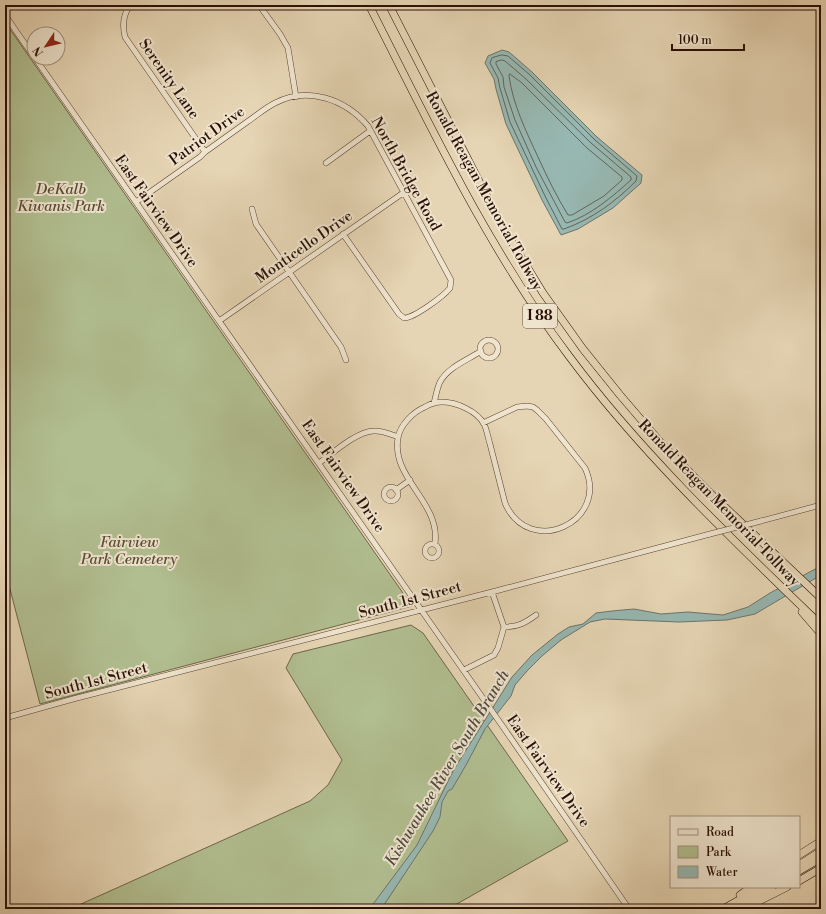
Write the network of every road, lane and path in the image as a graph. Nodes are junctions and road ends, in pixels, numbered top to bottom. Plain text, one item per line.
1 (130, 5) edge
2 (259, 5) edge
3 (369, 5) edge
4 (389, 5) edge
5 (5, 15) edge
6 (26, 45) edge
7 (40, 66) edge
8 (296, 97) junction
9 (370, 131) junction
10 (205, 152) junction
11 (326, 163) dead end
12 (403, 193) junction
13 (136, 202) junction
14 (252, 209) dead end
15 (343, 234) junction
16 (290, 272) junction
17 (219, 321) junction
18 (481, 351) dead end
19 (346, 360) dead end
20 (434, 403) junction
21 (483, 423) junction
22 (398, 437) junction
23 (320, 463) junction
24 (410, 480) junction
25 (396, 490) dead end
26 (821, 505) edge
27 (435, 544) dead end
28 (492, 592) junction
29 (820, 597) edge
30 (796, 602) junction
31 (421, 610) junction
32 (536, 615) dead end
33 (821, 625) edge
34 (504, 627) junction
35 (821, 634) edge
36 (464, 670) junction
37 (5, 718) edge
38 (821, 841) edge
39 (821, 851) edge
40 (800, 854) edge
41 (821, 858) edge
42 (800, 864) edge
43 (821, 868) edge
44 (800, 870) edge
45 (800, 880) edge
46 (750, 888) edge
47 (760, 888) edge
48 (770, 888) edge
49 (785, 888) edge
50 (629, 909) edge
51 (719, 909) edge
52 (723, 909) edge
53 (735, 909) edge
54 (743, 909) edge

1 - 10 street, Serenity Lane
2 - 8 street
3 - 30 highway, Ronald Reagan Memorial Tollway / I 88
4 - 29 highway, Ronald Reagan Memorial Tollway / I 88
5 - 6 street, East Fairview Drive
7 - 13 street, East Fairview Drive
8 - 9 street, North Bridge Road
8 - 10 street, Patriot Drive
9 - 11 street
9 - 12 street, North Bridge Road
10 - 13 street, Patriot Drive
12 - 15 street, Monticello Drive
12 - 15 street, North Bridge Road
13 - 17 street, East Fairview Drive
14 - 16 street
15 - 16 street, Monticello Drive
16 - 17 street, Monticello Drive
16 - 19 street
17 - 23 street, East Fairview Drive
18 - 20 street
20 - 21 street
20 - 22 street
21 - 21 street
22 - 23 street
22 - 24 street
23 - 31 street, East Fairview Drive
24 - 25 street
24 - 27 street
26 - 28 street, South 1st Street, bridge
28 - 31 street, South 1st Street
28 - 34 street
30 - 33 highway, Ronald Reagan Memorial Tollway
30 - 35 highway
31 - 36 street, East Fairview Drive
31 - 37 street, South 1st Street
32 - 34 street
34 - 36 street
36 - 50 street, East Fairview Drive
38 - 40 highway
39 - 42 highway
41 - 44 highway
43 - 45 highway
46 - 51 highway
47 - 52 highway
48 - 53 highway
49 - 54 highway

